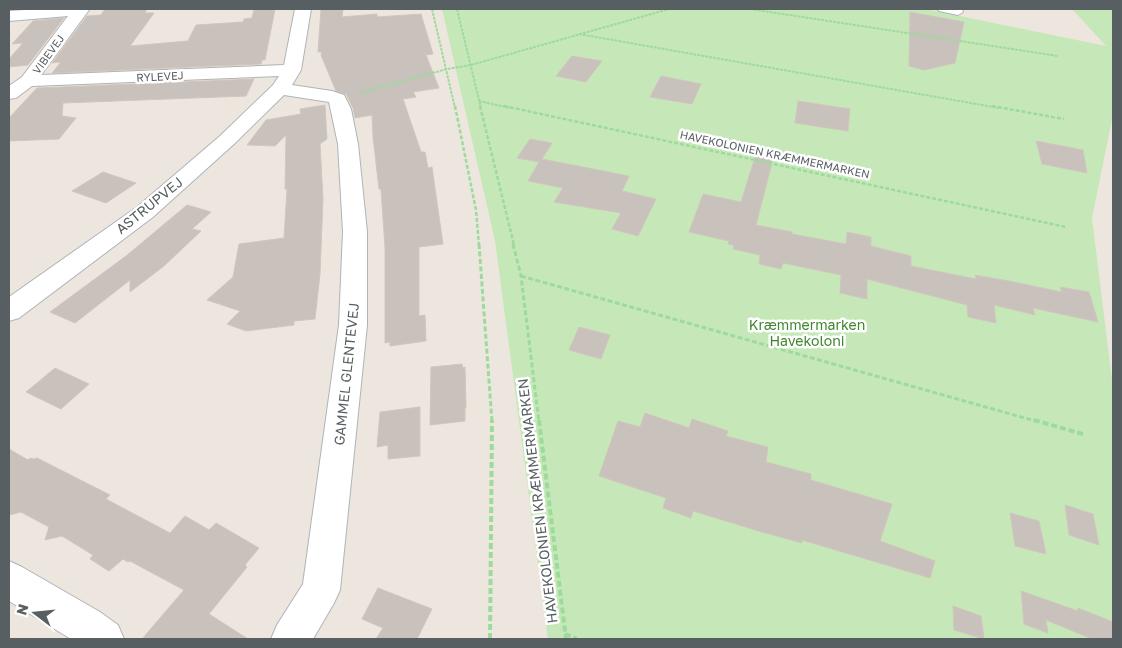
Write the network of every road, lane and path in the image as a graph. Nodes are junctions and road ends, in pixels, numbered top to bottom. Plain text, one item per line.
1 (81, 9) edge
2 (303, 9) edge
3 (432, 9) edge
4 (457, 9) edge
5 (669, 9) edge
6 (750, 9) edge
7 (942, 9) edge
8 (957, 9) edge
9 (9, 16) edge
10 (578, 34) junction
11 (1058, 56) dead end
12 (471, 65) junction
13 (447, 69) junction
14 (286, 79) junction
15 (28, 81) junction
16 (9, 94) edge
17 (337, 99) junction
18 (479, 101) junction
19 (1064, 119) dead end
20 (1066, 227) dead end
21 (521, 276) junction
22 (14, 302) edge
23 (1086, 435) dead end
24 (9, 580) edge
25 (565, 637) edge
26 (104, 639) edge
27 (291, 639) edge
28 (490, 639) edge
29 (577, 639) edge

1 - 9 street
1 - 15 street, VIBEVEJ
2 - 14 street
3 - 13 path
4 - 12 path, HAVEKOLONIEN KRÆMMERMARKEN
5 - 10 path
6 - 11 path
7 - 8 lane
10 - 12 path
10 - 19 path
12 - 13 path
12 - 18 path, HAVEKOLONIEN KRÆMMERMARKEN
13 - 17 path
13 - 28 path
14 - 15 street, RYLEVEJ
14 - 17 street
14 - 22 street, ASTRUPVEJ
15 - 16 street, VIBEVEJ
17 - 27 street, GAMMEL GLENTEVEJ
18 - 20 path, HAVEKOLONIEN KRÆMMERMARKEN
18 - 21 path, HAVEKOLONIEN KRÆMMERMARKEN
21 - 23 path
21 - 25 path, HAVEKOLONIEN KRÆMMERMARKEN
24 - 26 street
25 - 29 path, HAVEKOLONIEN KRÆMMERMARKEN

